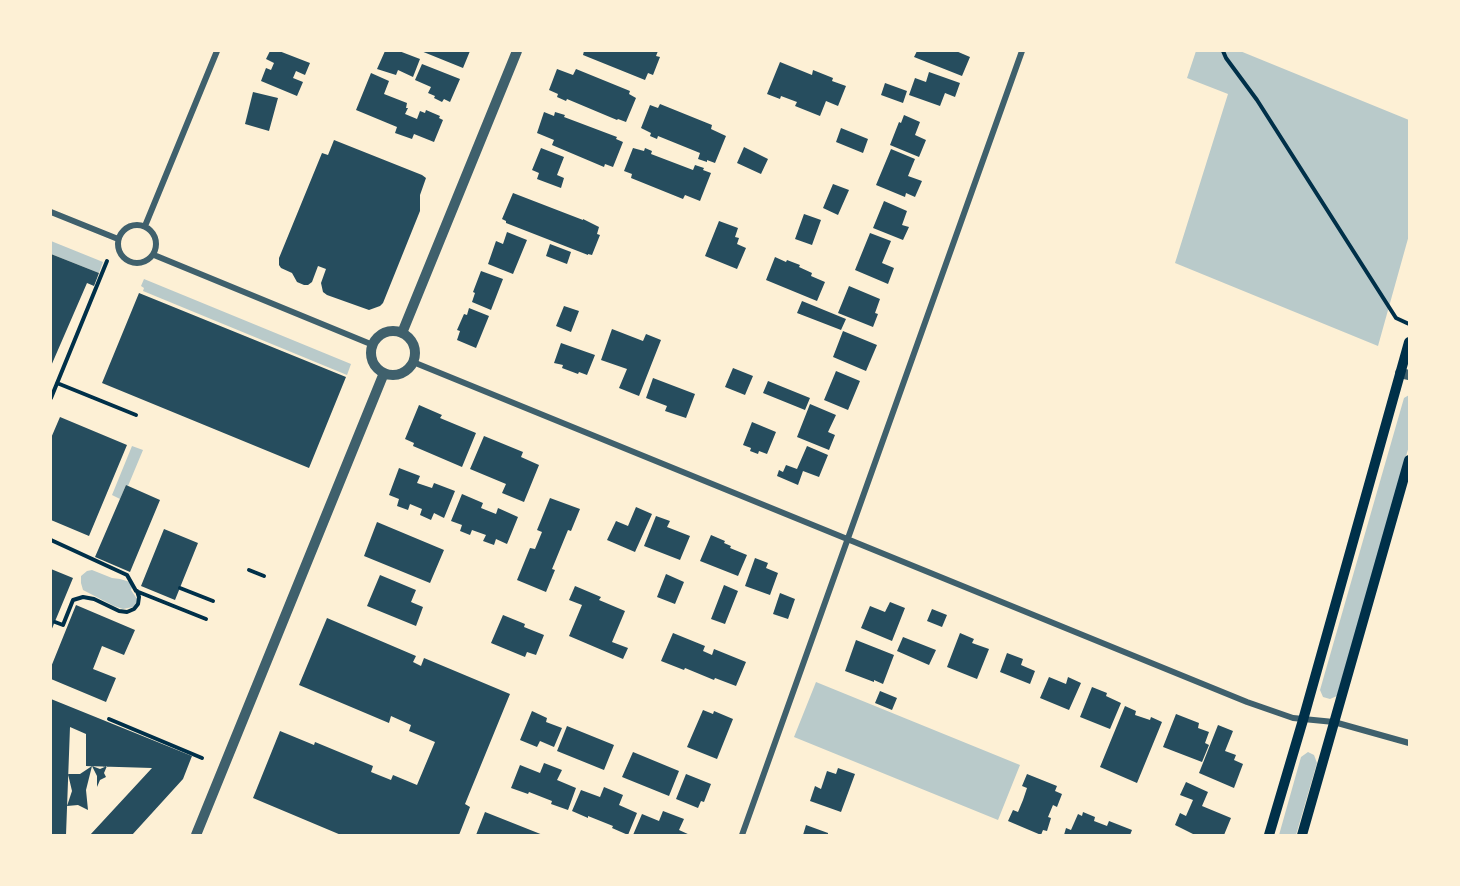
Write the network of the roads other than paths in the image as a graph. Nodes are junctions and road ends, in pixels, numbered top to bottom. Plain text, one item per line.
1 (217, 51) edge
2 (518, 51) edge
3 (1022, 51) edge
4 (51, 212) edge
5 (145, 226) junction
6 (118, 239) junction
7 (154, 255) junction
8 (402, 333) junction
9 (1409, 342) edge
10 (373, 345) junction
11 (413, 362) junction
12 (384, 373) junction
13 (1405, 374) edge
14 (1409, 460) edge
15 (848, 539) junction
16 (1303, 720) junction
17 (1334, 722) junction
18 (1409, 743) edge
19 (196, 835) edge
20 (742, 835) edge
21 (1269, 835) edge
22 (1302, 835) edge

1 - 5 street
2 - 8 street
3 - 15 street
4 - 6 street
5 - 6 street
5 - 7 street
6 - 7 street
7 - 10 street
8 - 10 street
8 - 11 street
9 - 13 main road
10 - 12 street
11 - 12 street
11 - 15 street
12 - 19 street
13 - 16 main road
14 - 17 main road
15 - 16 street
15 - 20 street
16 - 17 street
16 - 21 main road
17 - 18 street
17 - 22 main road

